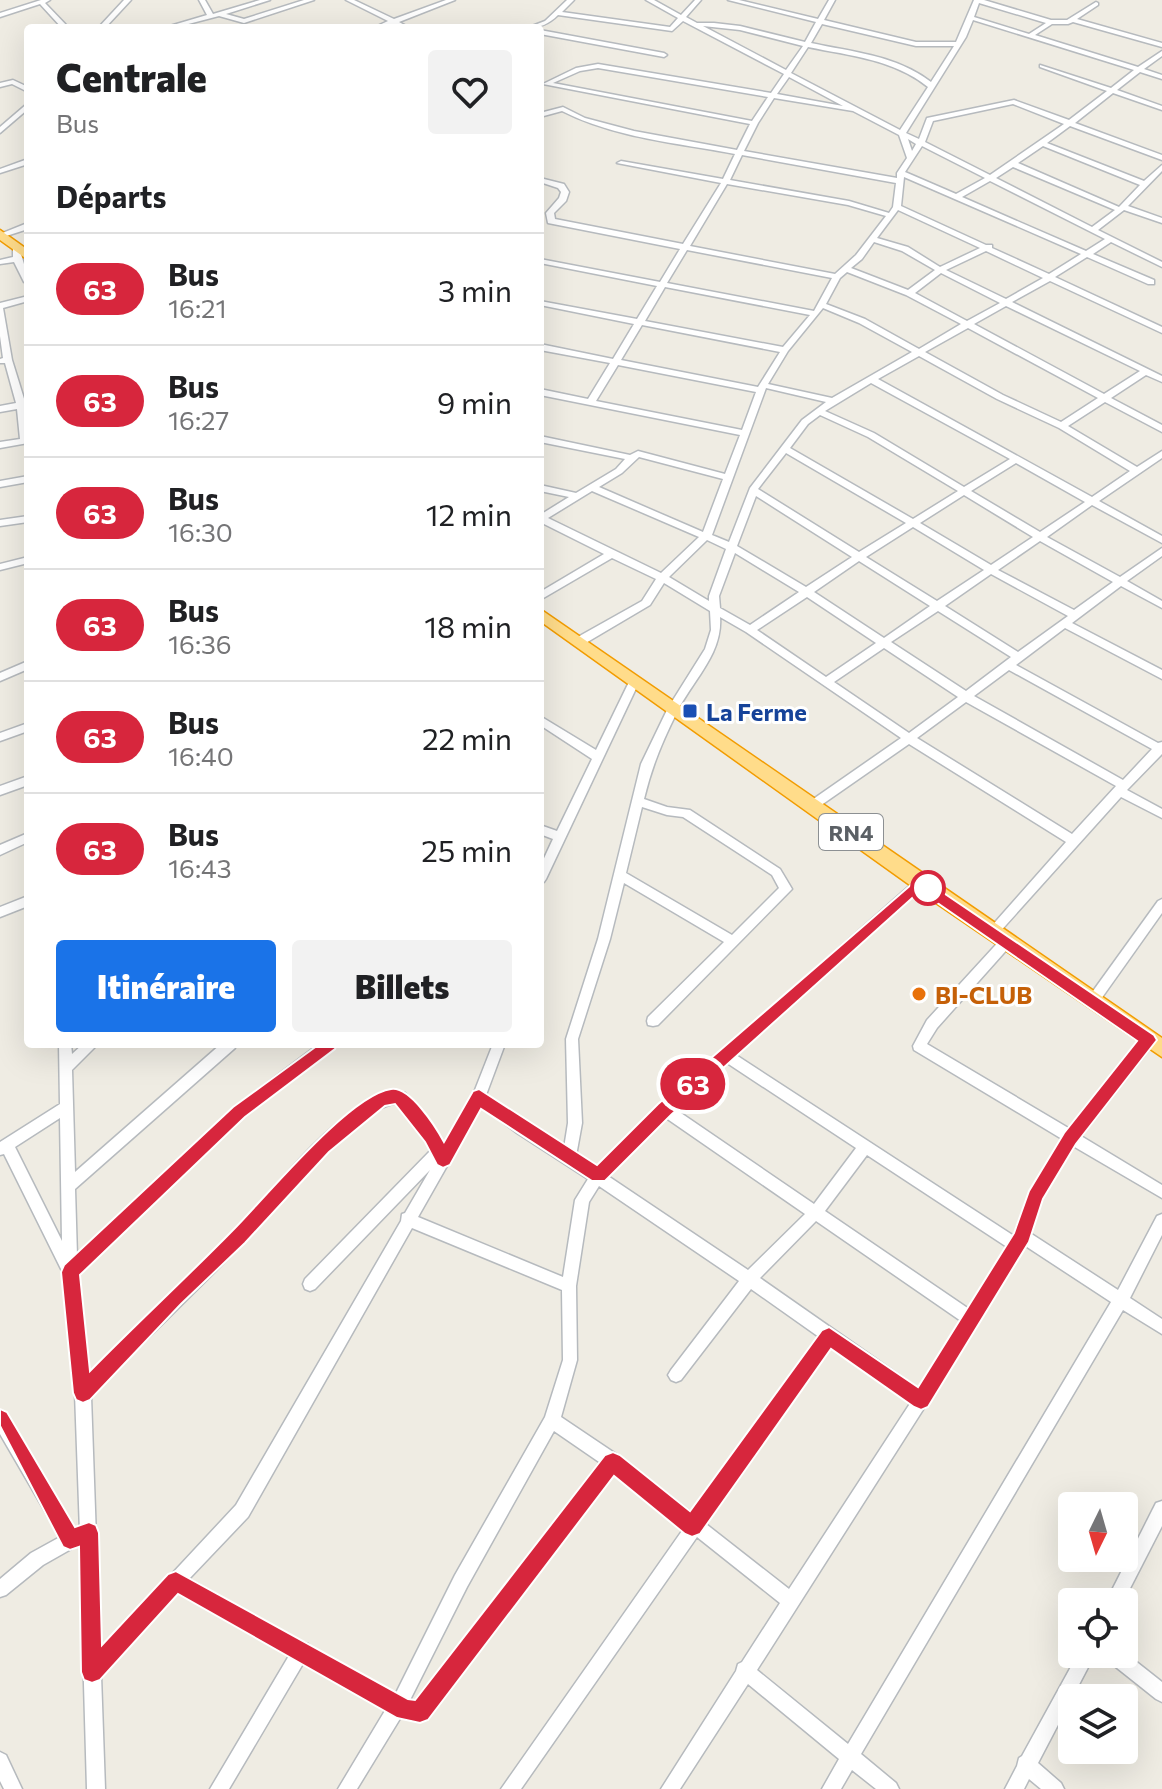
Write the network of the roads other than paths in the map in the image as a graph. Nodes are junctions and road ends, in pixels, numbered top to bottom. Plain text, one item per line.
1 (125, 0) edge
2 (202, 0) edge
3 (267, 0) edge
4 (277, 0) edge
5 (311, 0) edge
6 (349, 0) edge
7 (427, 0) edge
8 (452, 0) edge
9 (571, 0) edge
10 (649, 0) edge
11 (698, 0) edge
12 (731, 0) edge
13 (830, 0) edge
14 (977, 0) edge
15 (44, 1) edge
16 (1096, 4) dead end
17 (439, 5) junction
18 (289, 7) junction
19 (557, 13) junction
20 (219, 14) junction
21 (0, 15) edge
22 (210, 15) junction
23 (683, 18) junction
24 (972, 18) junction
25 (819, 20) junction
26 (1073, 20) junction
27 (393, 21) junction
28 (1051, 22) junction
29 (63, 24) edge
30 (104, 24) edge
31 (180, 24) edge
32 (244, 24) edge
33 (249, 24) edge
34 (386, 24) edge
35 (399, 24) edge
36 (541, 24) edge
37 (696, 24) junction
38 (544, 33) edge
39 (1030, 36) junction
40 (956, 44) junction
41 (806, 45) junction
42 (1162, 45) edge
43 (1162, 53) edge
44 (664, 55) dead end
45 (1042, 66) dead end
46 (1140, 69) junction
47 (787, 73) junction
48 (1162, 77) edge
49 (0, 85) edge
50 (933, 87) junction
51 (24, 88) edge
52 (1111, 92) junction
53 (771, 97) junction
54 (1162, 108) edge
55 (24, 109) edge
56 (859, 110) junction
57 (544, 114) edge
58 (1069, 122) junction
59 (754, 123) junction
60 (910, 123) junction
61 (885, 125) junction
62 (928, 127) junction
63 (0, 131) edge
64 (902, 133) junction
65 (921, 141) junction
66 (1043, 144) junction
67 (739, 153) junction
68 (910, 157) junction
69 (1162, 158) edge
70 (24, 163) edge
71 (621, 163) dead end
72 (1013, 164) junction
73 (1162, 167) edge
74 (0, 171) edge
75 (900, 177) junction
76 (994, 178) junction
77 (726, 180) junction
78 (544, 181) edge
79 (1147, 183) junction
80 (1162, 184) edge
81 (957, 197) junction
82 (897, 207) junction
83 (1122, 208) junction
84 (889, 215) junction
85 (1162, 221) edge
86 (24, 227) edge
87 (1093, 230) junction
88 (1, 235) edge
89 (872, 239) junction
90 (1110, 239) junction
91 (989, 247) junction
92 (684, 249) junction
93 (1084, 254) junction
94 (20, 255) edge
95 (0, 262) edge
96 (544, 262) edge
97 (1162, 265) edge
98 (846, 269) junction
99 (940, 270) junction
100 (837, 277) junction
101 (1049, 278) junction
102 (1151, 282) dead end
103 (664, 284) junction
104 (909, 293) junction
105 (24, 299) edge
106 (1005, 302) junction
107 (544, 304) edge
108 (0, 307) edge
109 (819, 310) junction
110 (640, 322) junction
111 (967, 325) junction
112 (1162, 330) edge
113 (544, 348) edge
114 (785, 350) junction
115 (917, 352) junction
116 (4, 361) edge
117 (615, 362) junction
118 (1146, 371) junction
119 (1162, 379) edge
120 (873, 380) junction
121 (762, 387) junction
122 (544, 393) edge
123 (1106, 398) junction
124 (833, 401) junction
125 (591, 402) junction
126 (24, 405) edge
127 (0, 409) edge
128 (818, 411) junction
129 (1062, 426) junction
130 (1162, 429) edge
131 (744, 433) junction
132 (24, 440) edge
133 (544, 440) edge
134 (0, 445) edge
135 (784, 448) junction
136 (1162, 454) edge
137 (631, 458) junction
138 (1015, 460) junction
139 (1135, 470) junction
140 (726, 477) junction
141 (24, 480) edge
142 (0, 484) edge
143 (593, 488) junction
144 (544, 489) edge
145 (753, 490) junction
146 (966, 492) junction
147 (578, 496) junction
148 (1091, 501) junction
149 (544, 517) edge
150 (24, 520) edge
151 (544, 521) edge
152 (0, 523) edge
153 (915, 523) junction
154 (707, 535) junction
155 (1040, 537) junction
156 (1162, 540) edge
157 (731, 547) junction
158 (1162, 551) edge
159 (611, 554) junction
160 (860, 556) junction
161 (24, 561) edge
162 (0, 567) edge
163 (991, 570) junction
164 (662, 578) junction
165 (1122, 583) junction
166 (807, 592) junction
167 (544, 595) edge
168 (1162, 605) edge
169 (940, 606) junction
170 (716, 611) junction
171 (1075, 615) junction
172 (544, 617) edge
173 (1064, 623) junction
174 (750, 630) junction
175 (580, 641) junction
176 (883, 641) junction
177 (1020, 658) junction
178 (1010, 666) junction
179 (24, 667) edge
180 (1162, 675) edge
181 (0, 677) edge
182 (635, 680) junction
183 (827, 681) junction
184 (965, 696) junction
185 (673, 708) junction
186 (24, 728) edge
187 (544, 728) edge
188 (0, 737) edge
189 (910, 739) junction
190 (1161, 749) edge
191 (596, 756) junction
192 (24, 782) edge
193 (1121, 788) junction
194 (0, 791) edge
195 (639, 802) junction
196 (813, 805) junction
197 (1162, 814) edge
198 (544, 831) edge
199 (558, 836) junction
200 (24, 839) edge
201 (1074, 841) junction
202 (0, 850) edge
203 (544, 869) edge
204 (619, 874) junction
205 (920, 883) junction
206 (24, 903) edge
207 (1162, 904) edge
208 (0, 912) edge
209 (1000, 936) junction
210 (731, 940) junction
211 (1092, 1002) junction
212 (653, 1021) dead end
213 (1155, 1044) edge
214 (65, 1048) edge
215 (87, 1048) edge
216 (225, 1048) edge
217 (324, 1048) edge
218 (497, 1048) edge
219 (726, 1055) junction
220 (67, 1066) junction
221 (479, 1097) junction
222 (65, 1108) junction
223 (665, 1110) junction
224 (1070, 1139) junction
225 (865, 1146) junction
226 (3, 1148) edge
227 (441, 1155) junction
228 (569, 1157) junction
229 (598, 1176) junction
230 (70, 1185) junction
231 (1162, 1192) edge
232 (816, 1212) junction
233 (407, 1219) junction
234 (1162, 1221) edge
235 (1019, 1240) junction
236 (70, 1272) junction
237 (750, 1278) junction
238 (310, 1284) dead end
239 (569, 1286) junction
240 (1120, 1301) junction
241 (971, 1319) junction
242 (1162, 1327) edge
243 (829, 1336) junction
244 (676, 1375) dead end
245 (83, 1393) junction
246 (921, 1400) junction
247 (0, 1419) edge
248 (552, 1420) junction
249 (613, 1462) junction
250 (1159, 1521) edge
251 (692, 1526) junction
252 (89, 1533) junction
253 (70, 1539) junction
254 (176, 1581) junction
255 (1122, 1588) edge
256 (0, 1589) edge
257 (790, 1600) junction
258 (302, 1650) junction
259 (1079, 1668) edge
260 (1131, 1668) edge
261 (744, 1670) junction
262 (92, 1672) junction
263 (1162, 1693) edge
264 (398, 1706) junction
265 (849, 1756) junction
266 (0, 1761) edge
267 (1025, 1764) junction
268 (13, 1789) edge
269 (96, 1789) edge
270 (219, 1789) edge
271 (347, 1789) edge
272 (510, 1789) edge
273 (670, 1789) edge
274 (831, 1789) edge
275 (890, 1789) edge
276 (1014, 1789) edge
277 (1055, 1789) edge

1 - 30 street
2 - 22 street
3 - 20 street
4 - 18 street
5 - 18 street
6 - 27 street
7 - 17 street
8 - 17 street
9 - 19 street
10 - 23 street
11 - 23 street
12 - 25 street
13 - 25 street
14 - 24 street
14 - 28 street
15 - 21 street
15 - 29 street
16 - 26 street
17 - 27 street
18 - 33 street
19 - 23 street
19 - 36 street
20 - 22 street
20 - 32 street
22 - 31 street
23 - 37 street
24 - 39 street
24 - 40 street
25 - 40 street
25 - 41 street
26 - 28 street
26 - 42 street
27 - 34 street
27 - 35 street
28 - 39 street
37 - 41 street
37 - 47 street
38 - 44 street
39 - 46 street
40 - 50 street
41 - 47 street
41 - 50 street
43 - 46 street
45 - 52 street
46 - 48 street
46 - 52 street
47 - 53 street
47 - 56 street
49 - 51 street
50 - 60 street
52 - 54 street
52 - 58 street
53 - 56 street
53 - 59 street
53 - 59 street
55 - 63 street
56 - 61 street
57 - 67 street
58 - 62 street
58 - 66 street
58 - 69 street
59 - 67 street
60 - 61 street
60 - 62 street
60 - 64 street
61 - 64 street
62 - 65 street
64 - 65 street
64 - 68 street
65 - 68 street
65 - 76 street
66 - 72 street
66 - 79 street
67 - 75 street
67 - 77 street
68 - 75 street
70 - 74 street
71 - 77 street
72 - 76 street
72 - 83 street
73 - 79 street
75 - 81 street
75 - 82 street
76 - 81 street
76 - 87 street
77 - 84 street
77 - 92 street
78 - 92 street
79 - 80 street
79 - 83 street
81 - 93 street
82 - 84 street
82 - 91 street
83 - 85 street
83 - 87 street
84 - 89 street
86 - 88 street
87 - 90 street
88 - 94 highway
89 - 98 street
89 - 99 street
90 - 93 street
90 - 97 street
91 - 99 street
91 - 101 street
92 - 100 street
92 - 103 street
93 - 101 street
93 - 102 street
94 - 95 street
96 - 103 street
98 - 100 street
98 - 104 street
99 - 104 street
99 - 106 street
100 - 109 street
101 - 106 street
101 - 112 street
103 - 109 street
103 - 110 street
104 - 111 street
105 - 108 street
106 - 111 street
106 - 118 street
107 - 110 street
108 - 116 street
109 - 114 street
109 - 115 street
110 - 114 street
110 - 117 street
111 - 115 street
111 - 123 street
113 - 117 street
114 - 121 street
115 - 120 street
115 - 129 street
116 - 126 street
117 - 121 street
117 - 125 street
118 - 119 street
118 - 123 street
120 - 124 street
120 - 138 street
121 - 124 street
121 - 131 street
122 - 125 street
123 - 129 street
123 - 130 street
124 - 128 street
125 - 131 street
126 - 127 street
128 - 135 street
128 - 146 street
129 - 139 street
131 - 140 street
132 - 134 street
133 - 137 street
135 - 145 street
135 - 153 street
136 - 139 street
137 - 140 street
137 - 143 street
138 - 146 street
138 - 148 street
139 - 148 street
140 - 154 street
141 - 142 street
143 - 147 street
143 - 154 street
144 - 147 street
145 - 157 street
145 - 160 street
146 - 153 street
146 - 155 street
147 - 149 street
148 - 155 street
148 - 156 street
150 - 152 street
151 - 159 street
153 - 160 street
153 - 163 street
154 - 157 street
154 - 164 street
155 - 163 street
155 - 165 street
157 - 166 street
157 - 170 street
158 - 165 street
159 - 164 street
159 - 167 street
160 - 166 street
160 - 169 street
161 - 162 street
163 - 169 street
163 - 171 street
164 - 170 street
164 - 175 street
165 - 168 street
165 - 171 street
166 - 174 street
166 - 176 street
169 - 176 street
169 - 177 street
170 - 174 street
170 - 185 street
171 - 173 street
172 - 175 highway, RN4
173 - 177 street
173 - 180 street
174 - 183 street
175 - 182 highway, RN4
176 - 183 street
176 - 184 street
177 - 178 street
178 - 184 street
178 - 190 street
179 - 181 street
182 - 185 highway, RN4
182 - 191 street
183 - 189 street
184 - 189 street
184 - 193 street
185 - 195 street
185 - 196 highway, RN4
186 - 188 street
187 - 191 street
189 - 196 street
189 - 201 street
190 - 193 street
191 - 199 street
192 - 194 street
193 - 197 street
193 - 201 street
195 - 204 street
195 - 210 street
196 - 205 highway, RN4
198 - 199 street
199 - 203 street
200 - 202 street
201 - 209 street
204 - 210 street
204 - 228 street
205 - 209 highway, RN4
205 - 219 street
206 - 208 street
207 - 211 street
209 - 211 highway, RN4
209 - 224 street
210 - 212 street
211 - 213 highway, RN4
213 - 224 street
214 - 220 street
215 - 220 street
216 - 230 street
217 - 236 street
218 - 221 street
219 - 223 street
219 - 225 street
220 - 222 street
221 - 227 street
221 - 228 street
222 - 226 street
222 - 230 street
223 - 229 street
223 - 232 street
224 - 231 street
224 - 235 street
225 - 232 street
225 - 235 street
226 - 236 street
227 - 233 street
227 - 238 street
227 - 245 street
228 - 229 street
229 - 237 street
229 - 239 street
230 - 236 street
232 - 237 street
232 - 241 street
233 - 239 street
233 - 254 street
234 - 240 street
235 - 240 street
235 - 241 street
236 - 245 street
237 - 243 street
237 - 244 street
239 - 248 street
240 - 242 street
240 - 265 street
241 - 246 street
243 - 246 street
243 - 251 street
245 - 252 street
246 - 257 street
247 - 253 street
248 - 249 street
248 - 264 street
249 - 251 street
249 - 264 street
250 - 255 street
251 - 257 street
251 - 272 street
252 - 253 street
252 - 262 street
253 - 256 street
254 - 258 street
254 - 262 street
257 - 261 street
258 - 264 street
258 - 270 street
259 - 267 street
260 - 263 street
261 - 265 street
261 - 273 street
262 - 269 street
264 - 271 street
265 - 274 street
265 - 275 street
266 - 268 street
267 - 276 street
267 - 277 street

